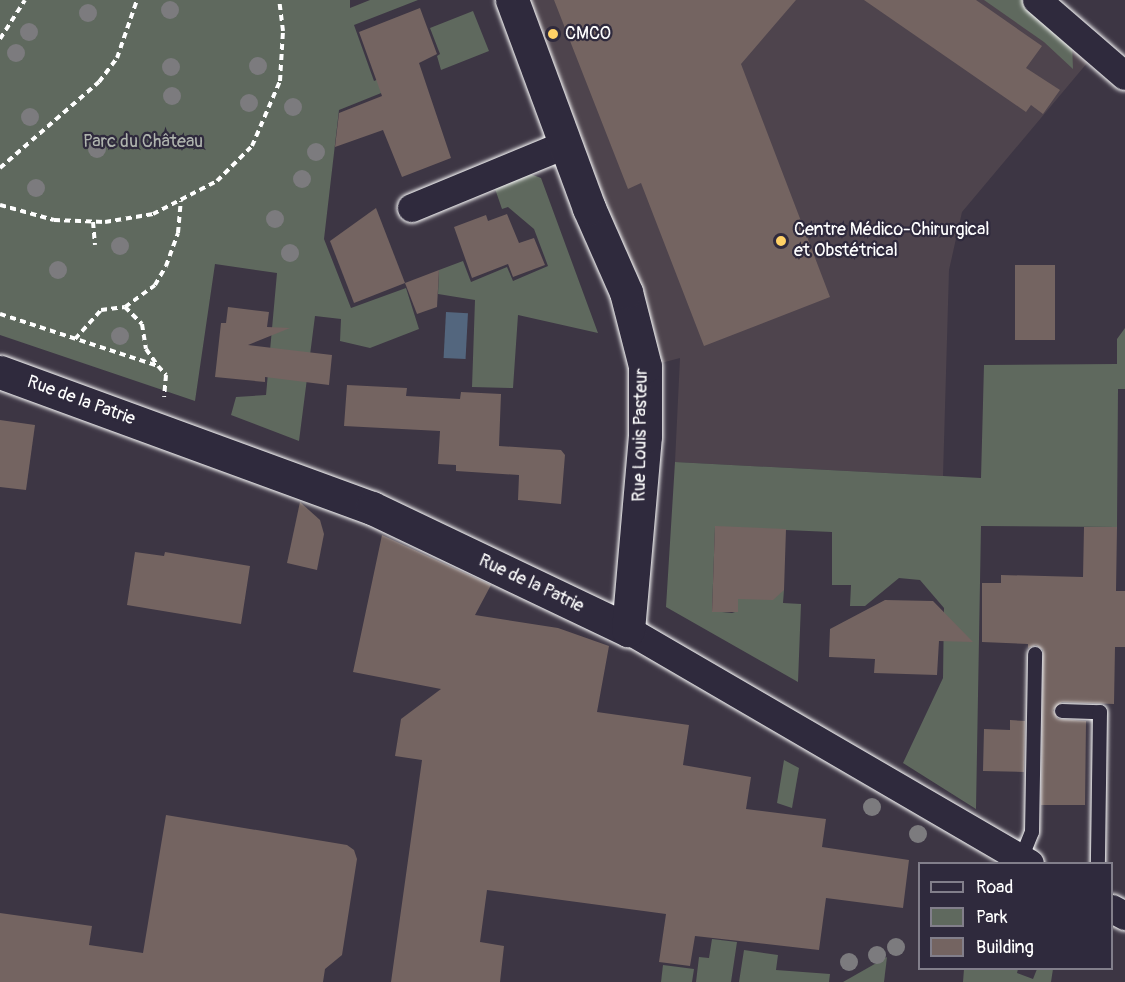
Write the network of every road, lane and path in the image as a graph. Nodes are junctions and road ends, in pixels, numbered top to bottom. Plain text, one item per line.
1 (25, 0) edge
2 (137, 0) edge
3 (279, 0) edge
4 (512, 0) edge
5 (1037, 0) edge
6 (0, 39) edge
7 (1125, 76) edge
8 (565, 145) junction
9 (0, 168) edge
10 (181, 201) junction
11 (0, 205) edge
12 (412, 208) dead end
13 (93, 222) junction
14 (95, 245) dead end
15 (125, 308) junction
16 (0, 314) edge
17 (75, 339) junction
18 (158, 366) junction
19 (0, 372) edge
20 (165, 391) dead end
21 (628, 630) junction
22 (1035, 654) dead end
23 (1062, 711) dead end
24 (1026, 861) edge
25 (1098, 862) edge

1 - 6 path
2 - 9 path
3 - 10 path
4 - 8 street, Rue Louis Pasteur
5 - 7 street
8 - 12 street
8 - 21 street, Rue Louis Pasteur
10 - 13 path
10 - 15 path
11 - 13 path
13 - 14 path
15 - 17 path
15 - 18 path
16 - 17 path
17 - 18 path
18 - 20 path
19 - 21 street, Rue de la Patrie
21 - 24 street, Rue de la Patrie
22 - 24 lane
23 - 25 lane

